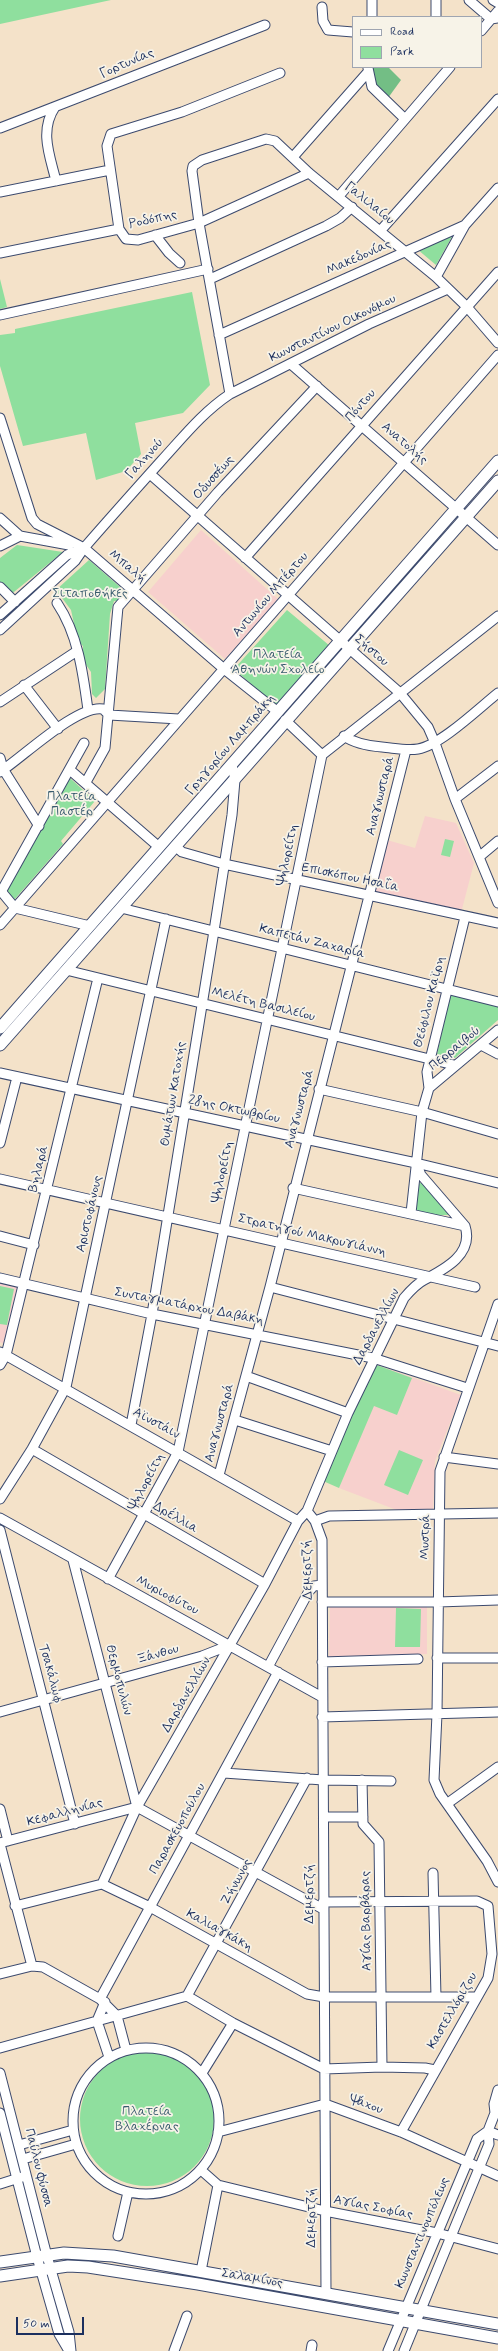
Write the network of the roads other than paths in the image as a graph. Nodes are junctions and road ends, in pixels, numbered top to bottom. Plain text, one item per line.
1 (372, 0) edge
2 (436, 0) edge
3 (469, 0) edge
4 (492, 0) edge
5 (498, 3) edge
6 (322, 6) dead end
7 (498, 11) edge
8 (372, 16) edge
9 (436, 16) edge
10 (495, 18) edge
11 (265, 25) dead end
12 (482, 30) edge
13 (352, 32) edge
14 (449, 68) edge
15 (368, 70) edge
16 (280, 73) dead end
17 (498, 99) edge
18 (54, 107) junction
19 (405, 119) junction
20 (0, 128) edge
21 (293, 157) junction
22 (110, 170) junction
23 (309, 173) junction
24 (56, 181) junction
25 (498, 188) edge
26 (0, 192) edge
27 (339, 196) junction
28 (352, 207) junction
29 (199, 223) junction
30 (465, 225) junction
31 (119, 229) junction
32 (381, 230) junction
33 (155, 235) junction
34 (405, 251) junction
35 (0, 253) edge
36 (180, 263) dead end
37 (208, 269) junction
38 (498, 272) edge
39 (436, 277) junction
40 (210, 279) junction
41 (448, 289) junction
42 (467, 307) junction
43 (0, 315) edge
44 (219, 335) junction
45 (498, 343) edge
46 (498, 355) edge
47 (291, 364) junction
48 (317, 386) junction
49 (230, 394) junction
50 (0, 418) edge
51 (362, 425) junction
52 (498, 461) edge
53 (405, 463) junction
54 (150, 474) junction
55 (498, 480) edge
56 (456, 508) junction
57 (466, 516) junction
58 (198, 517) junction
59 (0, 518) edge
60 (20, 536) junction
61 (498, 544) edge
62 (0, 546) edge
63 (84, 548) junction
64 (245, 558) junction
65 (0, 587) edge
66 (134, 590) junction
67 (288, 595) junction
68 (15, 602) junction
69 (57, 603) dead end
70 (0, 615) edge
71 (498, 616) edge
72 (0, 630) edge
73 (344, 645) junction
74 (77, 651) junction
75 (224, 669) junction
76 (24, 685) junction
77 (498, 693) edge
78 (400, 694) junction
79 (0, 702) edge
80 (88, 710) junction
81 (108, 715) junction
82 (282, 716) junction
83 (179, 718) junction
84 (58, 729) junction
85 (344, 736) junction
86 (435, 742) junction
87 (84, 743) dead end
88 (406, 750) junction
89 (322, 755) junction
90 (0, 758) edge
91 (232, 765) junction
92 (498, 766) edge
93 (2, 770) edge
94 (70, 770) junction
95 (234, 780) junction
96 (86, 782) junction
97 (455, 799) junction
98 (109, 802) junction
99 (39, 826) junction
100 (498, 842) edge
101 (175, 846) junction
102 (159, 847) junction
103 (479, 856) junction
104 (224, 864) junction
105 (296, 880) junction
106 (1, 891) edge
107 (369, 895) junction
108 (498, 903) edge
109 (15, 908) junction
110 (121, 908) junction
111 (465, 917) junction
112 (166, 919) junction
113 (498, 923) edge
114 (0, 925) edge
115 (90, 926) junction
116 (214, 931) junction
117 (281, 948) junction
118 (350, 965) junction
119 (66, 970) junction
120 (98, 978) junction
121 (446, 989) junction
122 (152, 991) junction
123 (498, 1002) edge
124 (202, 1003) junction
125 (266, 1019) junction
126 (0, 1028) edge
127 (498, 1030) edge
128 (333, 1036) junction
129 (0, 1045) edge
130 (482, 1045) junction
131 (498, 1054) edge
132 (430, 1059) junction
133 (454, 1065) junction
134 (0, 1073) edge
135 (16, 1077) junction
136 (72, 1088) junction
137 (429, 1088) junction
138 (319, 1089) junction
139 (128, 1101) junction
140 (422, 1112) junction
141 (185, 1113) junction
142 (246, 1126) junction
143 (498, 1134) edge
144 (306, 1139) junction
145 (0, 1144) edge
146 (416, 1163) junction
147 (0, 1179) edge
148 (498, 1183) edge
149 (293, 1188) junction
150 (48, 1190) junction
151 (106, 1202) junction
152 (411, 1213) junction
153 (168, 1216) junction
154 (465, 1226) junction
155 (224, 1229) junction
156 (0, 1236) edge
157 (281, 1241) junction
158 (34, 1244) junction
159 (0, 1278) edge
160 (430, 1278) junction
161 (24, 1284) junction
162 (475, 1286) dead end
163 (270, 1287) junction
164 (84, 1298) junction
165 (498, 1304) edge
166 (152, 1314) junction
167 (392, 1320) junction
168 (204, 1324) junction
169 (256, 1333) junction
170 (484, 1342) junction
171 (498, 1346) edge
172 (3, 1353) edge
173 (373, 1358) junction
174 (0, 1365) edge
175 (246, 1376) junction
176 (66, 1388) junction
177 (467, 1388) junction
178 (348, 1413) junction
179 (235, 1420) junction
180 (130, 1425) junction
181 (32, 1449) junction
182 (332, 1451) junction
183 (178, 1452) junction
184 (444, 1457) junction
185 (498, 1464) edge
186 (219, 1475) junction
187 (0, 1499) edge
188 (307, 1511) junction
189 (498, 1513) edge
190 (144, 1515) junction
191 (439, 1515) junction
192 (0, 1518) edge
193 (298, 1521) junction
194 (316, 1521) junction
195 (0, 1530) edge
196 (73, 1560) junction
197 (4, 1567) edge
198 (108, 1579) junction
199 (265, 1584) junction
200 (322, 1585) junction
201 (498, 1600) edge
202 (322, 1602) junction
203 (438, 1602) junction
204 (230, 1645) junction
205 (437, 1658) junction
206 (498, 1658) edge
207 (418, 1659) dead end
208 (322, 1662) junction
209 (268, 1667) junction
210 (278, 1672) junction
211 (106, 1683) junction
212 (322, 1697) junction
213 (44, 1700) junction
214 (0, 1712) edge
215 (498, 1712) edge
216 (437, 1714) junction
217 (322, 1717) junction
218 (498, 1767) edge
219 (224, 1773) junction
220 (307, 1778) junction
221 (323, 1780) junction
222 (362, 1780) junction
223 (391, 1781) dead end
224 (448, 1803) junction
225 (137, 1807) junction
226 (0, 1809) edge
227 (324, 1817) junction
228 (363, 1817) junction
229 (75, 1824) junction
230 (189, 1836) junction
231 (3, 1843) edge
232 (433, 1873) dead end
233 (256, 1874) junction
234 (498, 1882) edge
235 (102, 1884) junction
236 (434, 1902) junction
237 (379, 1903) junction
238 (15, 1906) junction
239 (323, 1906) junction
240 (150, 1907) junction
241 (217, 1945) junction
242 (32, 1966) junction
243 (0, 1974) edge
244 (187, 1996) junction
245 (324, 1997) junction
246 (436, 1997) junction
247 (476, 1997) junction
248 (381, 1998) junction
249 (102, 2001) junction
250 (117, 2016) junction
251 (97, 2021) junction
252 (233, 2023) junction
253 (0, 2048) edge
254 (126, 2050) junction
255 (109, 2057) junction
256 (382, 2067) junction
257 (324, 2069) junction
258 (435, 2070) junction
259 (0, 2073) edge
260 (202, 2073) junction
261 (498, 2090) edge
262 (325, 2104) junction
263 (496, 2112) edge
264 (11, 2116) junction
265 (0, 2117) edge
266 (73, 2130) junction
267 (488, 2131) junction
268 (218, 2132) junction
269 (401, 2132) junction
270 (498, 2135) edge
271 (76, 2144) junction
272 (19, 2145) junction
273 (23, 2159) junction
274 (466, 2162) junction
275 (480, 2168) junction
276 (201, 2170) junction
277 (27, 2176) junction
278 (498, 2176) edge
279 (17, 2179) junction
280 (0, 2184) edge
281 (218, 2185) junction
282 (128, 2192) junction
283 (325, 2211) junction
284 (437, 2233) junction
285 (118, 2236) dead end
286 (451, 2237) junction
287 (498, 2249) edge
288 (42, 2256) junction
289 (0, 2262) edge
290 (46, 2270) junction
291 (201, 2271) junction
292 (0, 2276) edge
293 (326, 2293) junction
294 (406, 2308) junction
295 (422, 2310) junction
296 (187, 2316) dead end
297 (401, 2321) junction
298 (416, 2323) junction
299 (498, 2324) edge
300 (498, 2338) edge
301 (70, 2351) edge
302 (174, 2351) edge
303 (388, 2351) edge
304 (404, 2351) edge

1 - 8 street
2 - 9 street
3 - 10 street
4 - 5 street
6 - 13 street
7 - 10 street
10 - 12 street
11 - 18 street, Γορτυνίας
14 - 19 street
15 - 19 street
15 - 21 street
16 - 22 street
17 - 32 street
18 - 20 street, Γορτυνίας
18 - 24 street
19 - 27 street
21 - 23 street, Γαλιλαίου
21 - 29 street, Γαλιλαίου
22 - 24 street
22 - 31 street
23 - 27 street, Γαλιλαίου
23 - 29 street, Ροδόπης
24 - 26 street
25 - 30 street, Μακεδονίας
27 - 28 street, Γαλιλαίου
28 - 32 street, Γαλιλαίου
28 - 40 street
29 - 33 street, Ροδόπης
29 - 37 street
30 - 34 street, Μακεδονίας
30 - 39 street
31 - 33 street, Ροδόπης
31 - 35 street, Ροδόπης
32 - 34 street, Γαλιλαίου
33 - 36 street
34 - 39 street, Γαλιλαίου
34 - 44 street, Μακεδονίας
37 - 40 street
37 - 43 street
38 - 42 street, Πόντου
39 - 41 street, Γαλιλαίου
40 - 44 street
41 - 42 street, Γαλιλαίου
41 - 47 street, Κωνσταντίνου Οικονόμου
42 - 45 street, Γαλιλαίου
42 - 51 street, Πόντου
44 - 49 street
46 - 53 street, Αντωνίου Μπέρτου
47 - 48 street, Ανατολής
47 - 49 street, Κωνσταντίνου Οικονόμου
48 - 51 street, Ανατολής
48 - 58 street, Οδυσσέως
49 - 54 street, Γαληνού
50 - 63 street, Μπαλή
51 - 53 street, Ανατολής
51 - 64 street, Πόντου
52 - 56 main road, Γρηγορίου Λαμπράκη
53 - 56 street, Ανατολής
53 - 67 street, Αντωνίου Μπέρτου
54 - 58 street, Σήστου
54 - 63 street, Γαληνού
55 - 57 main road, Γρηγορίου Λαμπράκη
56 - 57 street, Ανατολής
56 - 73 main road, Γρηγορίου Λαμπράκη
57 - 61 street, Ανατολής
57 - 73 main road, Γρηγορίου Λαμπράκη
58 - 64 street, Σήστου
58 - 66 street, Οδυσσέως
59 - 60 street
60 - 62 street
60 - 63 street
63 - 66 street, Μπαλή
63 - 68 street, Γαληνού
63 - 72 street, Γαληνού
64 - 67 street, Σήστου
65 - 68 street
66 - 75 street, Μπαλή
66 - 81 street, Οδυσσέως
67 - 73 street, Σήστου
67 - 75 street, Αντωνίου Μπέρτου
68 - 70 street, Γαληνού
69 - 74 street
71 - 78 street
73 - 78 street, Σήστου
73 - 82 main road, Γρηγορίου Λαμπράκη
74 - 76 street
74 - 80 street
75 - 82 street, Μπαλή
75 - 83 street, Αντωνίου Μπέρτου
76 - 79 street
76 - 84 street
77 - 86 street
78 - 85 street
78 - 86 street, Σήστου
80 - 81 street
80 - 84 street
81 - 83 street
81 - 96 street, Οδυσσέως
82 - 89 street, Μπαλή
82 - 91 main road, Γρηγορίου Λαμπράκη
82 - 95 main road, Γρηγορίου Λαμπράκη
83 - 98 street, Αντωνίου Μπέρτου
84 - 93 street
85 - 88 street
85 - 89 street
86 - 88 street
86 - 97 street, Σήστου
87 - 94 street
88 - 107 street, Αναγνωσταρά
89 - 105 street, Ψηλορείτη
90 - 93 street
91 - 95 street, Θυμάτων Κατοχής
91 - 102 main road, Γρηγορίου Λαμπράκη
92 - 97 street
93 - 99 street
94 - 96 street
94 - 99 street
95 - 101 main road, Γρηγορίου Λαμπράκη
95 - 104 street, Θυμάτων Κατοχής
96 - 98 street
97 - 103 street, Σήστου
98 - 102 street
98 - 109 street, Αντωνίου Μπέρτου
99 - 106 street
100 - 103 street
101 - 104 street, Επισκόπου Ησαΐα
101 - 110 main road, Γρηγορίου Λαμπράκη
102 - 115 main road, Γρηγορίου Λαμπράκη
103 - 108 street, Σήστου
104 - 105 street, Επισκόπου Ησαΐα
104 - 116 street, Θυμάτων Κατοχής
105 - 107 street, Επισκόπου Ησαΐα
105 - 117 street, Ψηλορείτη
106 - 109 street
107 - 111 street, Επισκόπου Ησαΐα
107 - 118 street, Αναγνωσταρά
109 - 114 street, Αντωνίου Μπέρτου
109 - 115 street
110 - 112 street, Καπετάν Ζαχαρία
110 - 119 main road, Γρηγορίου Λαμπράκη
111 - 113 street, Επισκόπου Ησαΐα
111 - 121 street, Θεόφιλου Καϊρη
112 - 116 street, Καπετάν Ζαχαρία
112 - 122 street, Αριστοφάνους
115 - 126 main road, Γρηγορίου Λαμπράκη
116 - 117 street, Καπετάν Ζαχαρία
116 - 124 street, Θυμάτων Κατοχής
117 - 118 street, Καπετάν Ζαχαρία
117 - 125 street, Ψηλορείτη
118 - 121 street, Καπετάν Ζαχαρία
118 - 128 street, Αναγνωσταρά
119 - 120 street, Μελέτη Βασιλείου
119 - 129 main road, Γρηγορίου Λαμπράκη
120 - 122 street, Μελέτη Βασιλείου
120 - 136 street, Βηλαρά
121 - 123 street, Καπετάν Ζαχαρία
121 - 132 street, Θεόφιλου Καϊρη
122 - 124 street, Μελέτη Βασιλείου
122 - 139 street, Αριστοφάνους
124 - 125 street, Μελέτη Βασιλείου
124 - 141 street, Θυμάτων Κατοχής
125 - 128 street, Μελέτη Βασιλείου
125 - 142 street, Ψηλορείτη
127 - 130 street, Περραιβού
128 - 132 street, Μελέτη Βασιλείου
128 - 138 street, Αναγνωσταρά
130 - 131 street
130 - 133 street, Περραιβού
132 - 133 street, Μελέτη Βασιλείου
132 - 137 street, Θεόφιλου Καϊρη
133 - 137 street, Περραιβού
134 - 135 street, 28ης Οκτωβρίου
135 - 136 street, 28ης Οκτωβρίου
135 - 145 street
136 - 139 street, 28ης Οκτωβρίου
136 - 150 street, Βηλαρά
137 - 140 street, Θεόφιλου Καϊρη
138 - 140 street
138 - 144 street, Αναγνωσταρά
139 - 141 street, 28ης Οκτωβρίου
139 - 151 street, Αριστοφάνους
140 - 143 street
140 - 146 street, Θεόφιλου Καϊρη
141 - 142 street, 28ης Οκτωβρίου
141 - 153 street, Θυμάτων Κατοχής
142 - 144 street, 28ης Οκτωβρίου
142 - 155 street, Ψηλορείτη
144 - 146 street, 28ης Οκτωβρίου
144 - 149 street, Αναγνωσταρά
146 - 148 street, 28ης Οκτωβρίου
146 - 152 street, Θεόφιλου Καϊρη
146 - 154 street
147 - 150 street, Στρατηγού Μακρυγιάννη
149 - 152 street
149 - 157 street, Αναγνωσταρά
150 - 151 street, Στρατηγού Μακρυγιάννη
150 - 158 street, Βηλαρά
151 - 153 street, Στρατηγού Μακρυγιάννη
151 - 164 street, Αριστοφάνους
152 - 154 street
153 - 155 street, Στρατηγού Μακρυγιάννη
153 - 166 street, Θυμάτων Κατοχής
154 - 160 street, Δαρδανελλίων
155 - 157 street, Στρατηγού Μακρυγιάννη
155 - 168 street, Ψηλορείτη
156 - 158 street
157 - 160 street, Στρατηγού Μακρυγιάννη
157 - 163 street, Αναγνωσταρά
158 - 161 street, Βηλαρά
159 - 161 street, Συνταγματάρχου Δαβάκη
160 - 162 street, Στρατηγού Μακρυγιάννη
160 - 167 street, Δαρδανελλίων
161 - 164 street, Συνταγματάρχου Δαβάκη
161 - 172 street, Βηλαρά
163 - 167 street
163 - 169 street, Αναγνωσταρά
164 - 166 street, Συνταγματάρχου Δαβάκη
164 - 176 street, Αριστοφάνους
165 - 170 street, Μυστρά
166 - 168 street, Συνταγματάρχου Δαβάκη
166 - 180 street, Θυμάτων Κατοχής
167 - 170 street
167 - 173 street, Δαρδανελλίων
168 - 169 street, Συνταγματάρχου Δαβάκη
168 - 183 street, Ψηλορείτη
169 - 173 street, Συνταγματάρχου Δαβάκη
169 - 175 street, Αναγνωσταρά
170 - 171 street
170 - 177 street, Μυστρά
172 - 174 street, Βηλαρά
172 - 176 street, Αϊνστάιν
173 - 177 street, Συνταγματάρχου Δαβάκη
173 - 178 street, Δαρδανελλίων
175 - 178 street
175 - 179 street, Αναγνωσταρά
176 - 180 street, Αϊνστάιν
176 - 181 street, Αριστοφάνους
177 - 184 street, Μυστρά
178 - 182 street, Δαρδανελλίων
179 - 182 street
179 - 186 street, Αναγνωσταρά
180 - 183 street, Αϊνστάιν
181 - 187 street, Αριστοφάνους
181 - 190 street, Δρέλλια
182 - 188 street, Δαρδανελλίων
183 - 186 street, Αϊνστάιν
183 - 190 street, Ψηλορείτη
184 - 185 street
184 - 191 street, Μυστρά
186 - 193 street, Αϊνστάιν
188 - 193 street
188 - 194 street, Δεμερτζή
189 - 191 street
190 - 198 street, Ψηλορείτη
190 - 199 street, Δρέλλια
191 - 194 street
191 - 203 street, Μυστρά
192 - 196 street, Μυριοφύτου
193 - 199 street, Δαρδανελλίων
194 - 200 street, Δεμερτζή
195 - 197 street, Τσακάλωφ
196 - 198 street, Μυριοφύτου
196 - 211 street, Θερμοπυλών
197 - 213 street, Τσακάλωφ
198 - 204 street, Μυριοφύτου
199 - 204 street, Δαρδανελλίων
200 - 202 street, Δεμερτζή
200 - 209 street
201 - 203 street
202 - 203 street
202 - 208 street, Δεμερτζή
203 - 205 street, Μυστρά
204 - 209 street, Μυριοφύτου
204 - 211 street, Ξάνθου
204 - 225 street, Δαρδανελλίων
205 - 206 street
205 - 216 street, Μυστρά
207 - 208 street
208 - 212 street, Δεμερτζή
209 - 210 street, Μυριοφύτου
210 - 212 street, Μυριοφύτου
210 - 219 street, Παρασκευοπούλου
211 - 213 street, Ξάνθου
211 - 225 street, Θερμοπυλών
212 - 217 street, Δεμερτζή
213 - 214 street, Ξάνθου
213 - 229 street, Τσακάλωφ
215 - 216 street
216 - 217 street
216 - 224 street, Μυστρά
217 - 221 street, Δεμερτζή
218 - 224 street
219 - 220 street
219 - 230 street, Παρασκευοπούλου
220 - 221 street
220 - 233 street, Ζήνωνος
221 - 222 street
221 - 227 street, Δεμερτζή
222 - 223 street
222 - 228 street, Αγίας Βαρβάρας
224 - 234 street
225 - 229 street, Κεφαλληνίας
225 - 230 street
225 - 235 street, Δαρδανελλίων
226 - 231 street
227 - 228 street
227 - 239 street, Δεμερτζή
228 - 237 street, Αγίας Βαρβάρας
229 - 231 street, Κεφαλληνίας
230 - 233 street
230 - 240 street, Παρασκευοπούλου
231 - 238 street
232 - 236 street
233 - 239 street
233 - 241 street, Ζήνωνος
235 - 238 street
235 - 240 street, Καλιαγκάκη
236 - 237 street
236 - 246 street
236 - 247 street, Καστελλόριζου
237 - 239 street
237 - 248 street, Αγίας Βαρβάρας
238 - 242 street
239 - 245 street, Δεμερτζή
240 - 241 street, Καλιαγκάκη
240 - 249 street, Παρασκευοπούλου
241 - 244 street, Ζήνωνος
241 - 245 street, Καλιαγκάκη
242 - 243 street
242 - 249 street
244 - 250 street
244 - 252 street
245 - 248 street, Καλιαγκάκη
245 - 257 street, Δεμερτζή
246 - 247 street, Καλιαγκάκη
246 - 248 street, Καλιαγκάκη
247 - 258 street, Καστελλόριζου
248 - 256 street, Αγίας Βαρβάρας
249 - 250 street
249 - 251 street, Παρασκευοπούλου
250 - 251 street
250 - 254 street
251 - 253 street
251 - 255 street
252 - 257 street
252 - 260 street
254 - 255 street
254 - 260 street
255 - 266 street
256 - 257 street
256 - 258 street
257 - 262 street, Δεμερτζή
258 - 269 street, Καστελλόριζου
259 - 264 street, Παύλου Φύσσα
260 - 268 street
261 - 263 street, Κωνσταντινουπόλεως
262 - 268 street
262 - 269 street, Ψάχου
262 - 283 street, Δεμερτζή
263 - 267 street, Κωνσταντινουπόλεως
264 - 265 street
264 - 272 street, Παύλου Φύσσα
265 - 279 street, Παύλου Φύσσα
266 - 271 street
266 - 272 street
267 - 270 street
267 - 274 street, Κωνσταντινουπόλεως
267 - 275 street, Κωνσταντινουπόλεως
268 - 276 street
269 - 274 street, Ψάχου
271 - 273 street
271 - 282 street
272 - 273 street, Παύλου Φύσσα
273 - 277 street, Παύλου Φύσσα
274 - 275 street, Ψάχου
274 - 284 street, Κωνσταντινουπόλεως
275 - 278 street, Ψάχου
275 - 286 street, Κωνσταντινουπόλεως
276 - 281 street, Αγίας Σοφίας
276 - 282 street
277 - 279 street
277 - 288 street, Παύλου Φύσσα
279 - 280 street
279 - 288 street, Παύλου Φύσσα
281 - 283 street, Αγίας Σοφίας
281 - 291 street
282 - 285 street
283 - 284 street, Αγίας Σοφίας
283 - 293 street, Δεμερτζή
284 - 286 street, Αγίας Σοφίας
284 - 294 street, Κωνσταντινουπόλεως
286 - 287 street, Αγίας Σοφίας
286 - 295 street, Κωνσταντινουπόλεως
288 - 289 main road, Σαλαμίνος
288 - 290 street, Παύλου Φύσσα
288 - 291 main road, Σαλαμίνος
290 - 292 main road, Σαλαμίνος
290 - 297 main road, Σαλαμίνος
290 - 301 street, Παύλου Φύσσα
291 - 293 main road, Σαλαμίνος
293 - 294 main road, Σαλαμίνος
294 - 295 main road, Σαλαμίνος
294 - 297 street, Κωνσταντινουπόλεως
295 - 298 street, Κωνσταντινουπόλεως
295 - 299 main road, Σαλαμίνος
296 - 302 street
297 - 298 main road, Σαλαμίνος
297 - 303 street, Κωνσταντινουπόλεως
298 - 300 main road, Σαλαμίνος
298 - 304 street, Κωνσταντινουπόλεως

